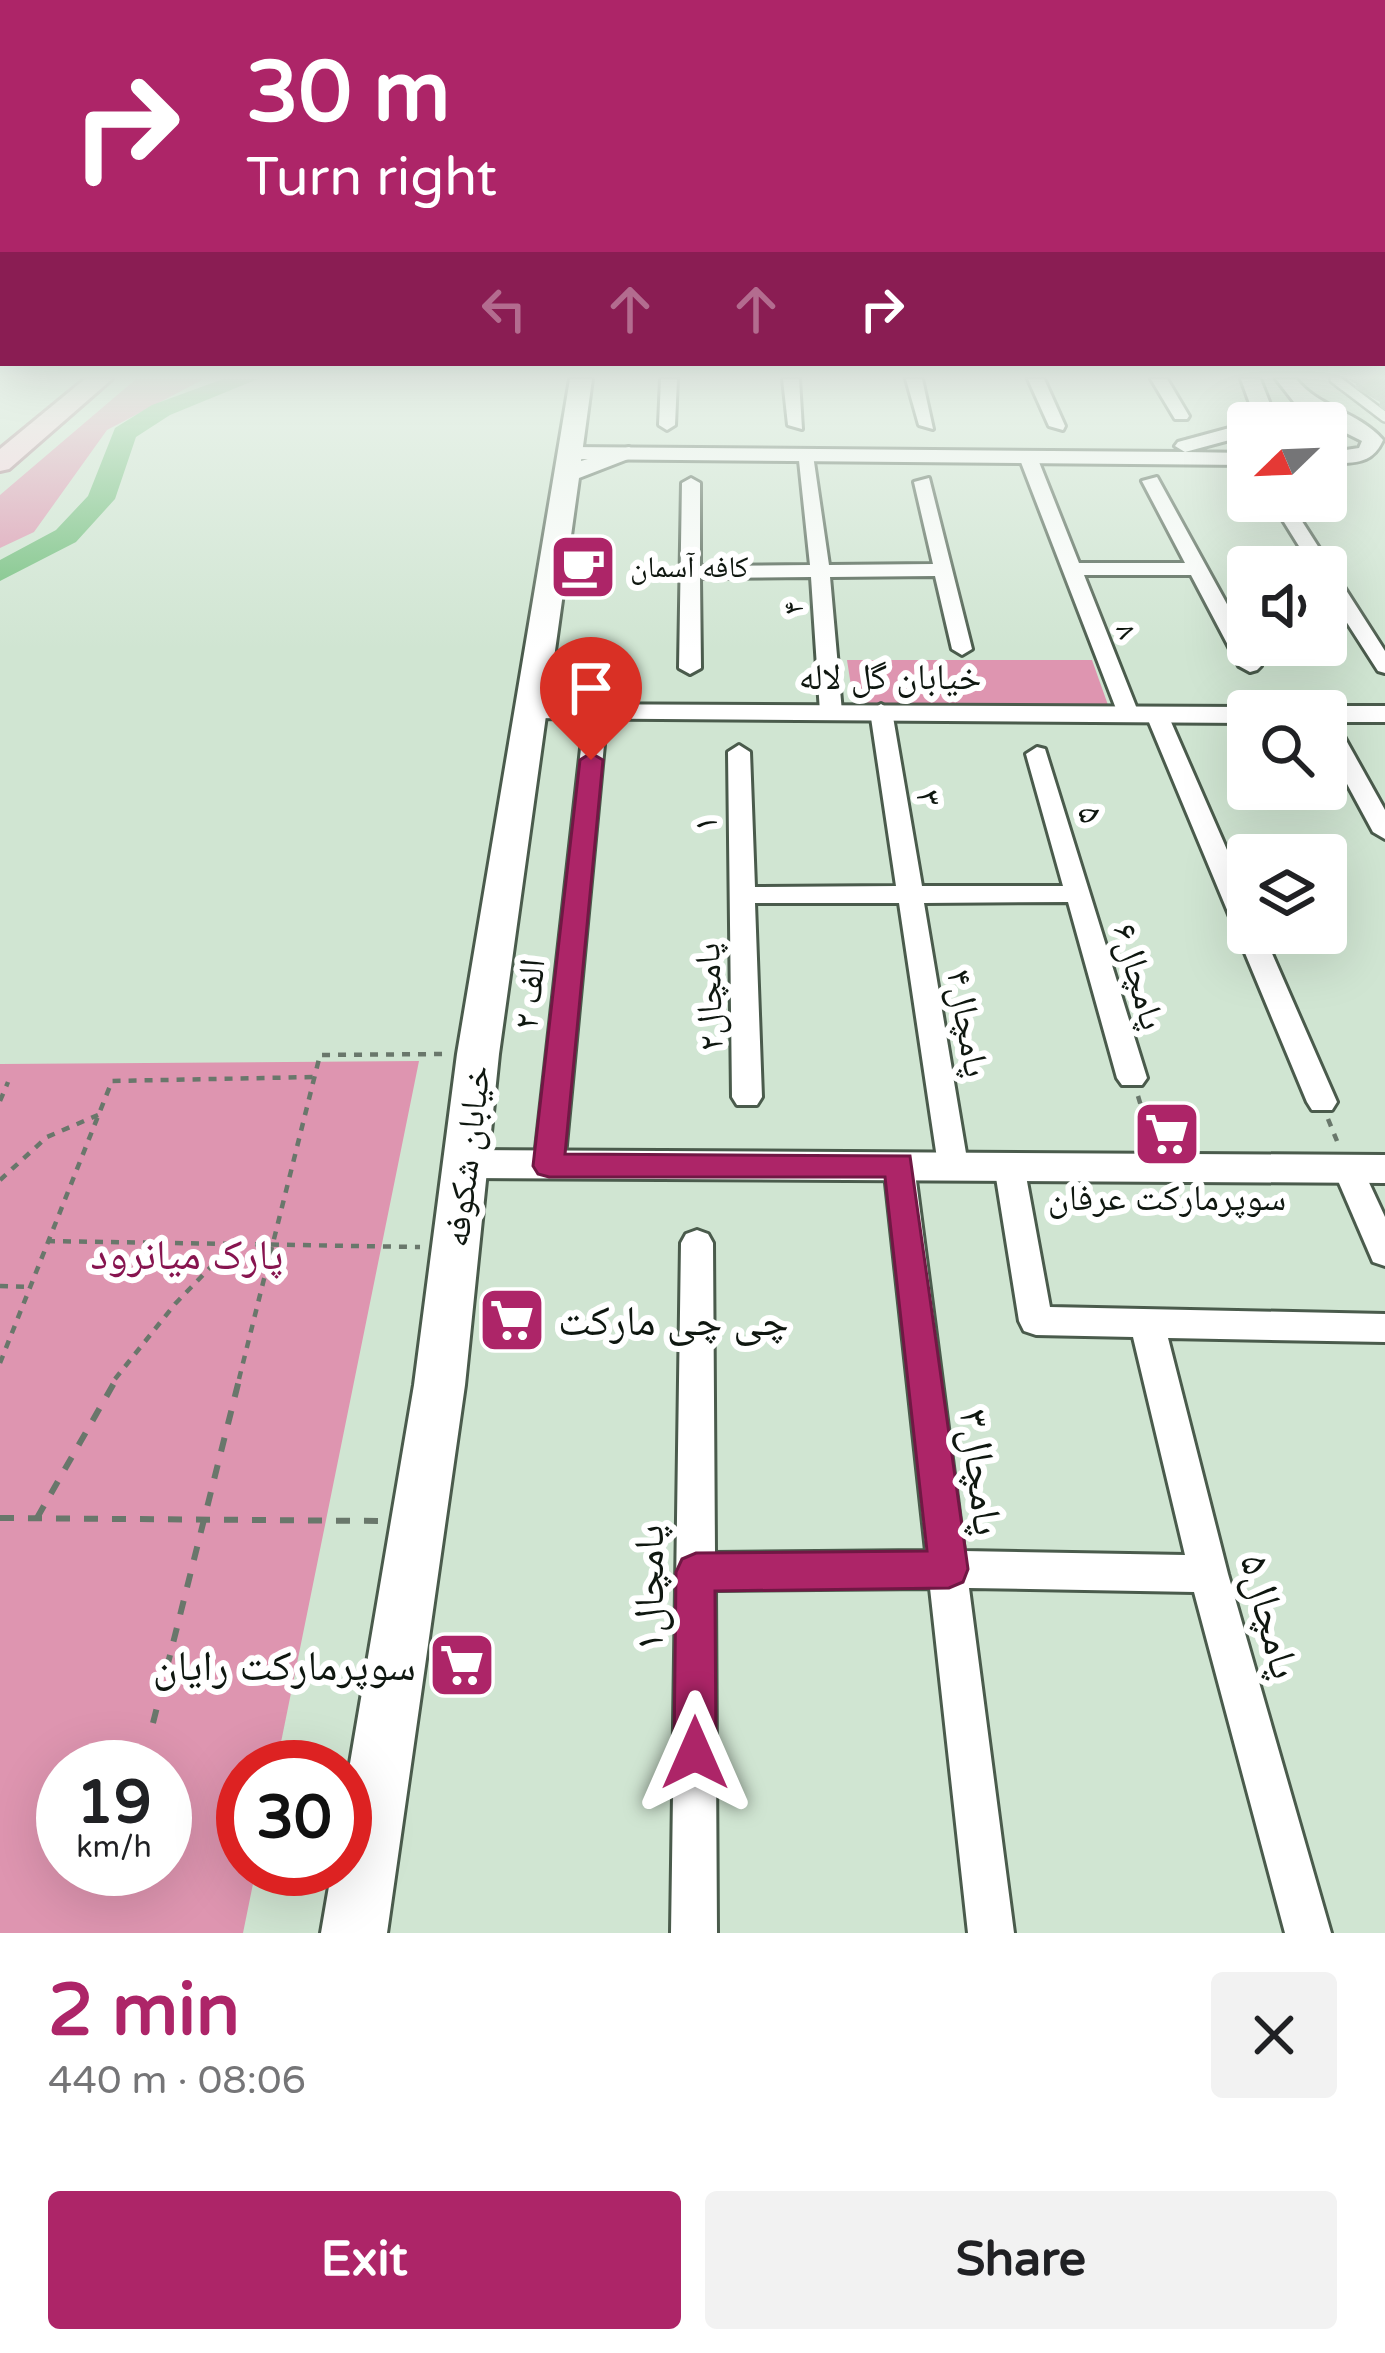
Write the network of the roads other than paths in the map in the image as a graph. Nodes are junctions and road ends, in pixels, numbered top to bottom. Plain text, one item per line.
1 (566, 469) edge
2 (806, 469) edge
3 (1033, 469) edge
4 (1151, 481) dead end
5 (922, 482) dead end
6 (691, 483) dead end
7 (1201, 568) junction
8 (1071, 569) junction
9 (820, 571) junction
10 (945, 571) junction
11 (692, 572) junction
12 (1347, 607) edge
13 (1227, 620) edge
14 (962, 649) dead end
15 (1385, 667) edge
16 (690, 668) dead end
17 (881, 711) junction
18 (533, 712) junction
19 (831, 712) junction
20 (596, 713) junction
21 (1127, 714) junction
22 (1385, 714) edge
23 (1157, 715) junction
24 (1227, 715) edge
25 (1347, 715) edge
26 (739, 752) dead end
27 (1036, 754) dead end
28 (1347, 762) edge
29 (1385, 832) edge
30 (1227, 880) edge
31 (908, 894) junction
32 (1078, 894) junction
33 (741, 895) junction
34 (1259, 954) edge
35 (1132, 1078) road end
36 (747, 1097) dead end
37 (1322, 1102) road end
38 (468, 1164) junction
39 (899, 1165) junction
40 (953, 1165) junction
41 (1009, 1165) junction
42 (549, 1166) junction
43 (1366, 1169) edge
44 (697, 1243) dead end
45 (1385, 1253) edge
46 (1147, 1323) junction
47 (1385, 1328) edge
48 (949, 1569) junction
49 (696, 1572) junction
50 (1209, 1574) junction
51 (354, 1933) edge
52 (694, 1933) edge
53 (991, 1933) edge
54 (1308, 1933) edge

1 - 18 main road, خیابان شکوفه
2 - 9 street
3 - 8 street, ۸
4 - 7 street
5 - 10 street
6 - 11 street
7 - 8 street
7 - 13 street
8 - 21 street, ۸
9 - 10 street
9 - 11 street
9 - 19 street, ۴
10 - 14 street
11 - 16 street
12 - 15 street
17 - 19 street, خیابان گل لاله
17 - 21 street, خیابان گل لاله
17 - 31 street, ۳
18 - 20 street, خیابان گل لاله
18 - 38 main road, خیابان شکوفه
19 - 20 street, خیابان گل لاله
20 - 42 street, ۲ الف
21 - 23 street, خیابان گل لاله
22 - 25 street
23 - 24 street, خیابان گل لاله
23 - 30 street
26 - 33 street, ۱
27 - 32 street, ۵
28 - 29 street
31 - 32 street
31 - 33 street
31 - 40 street, پامچال۴
32 - 35 street, پامچال۶
33 - 36 street, پامچال۲
34 - 37 street
38 - 42 street
38 - 51 main road, خیابان شکوفه
39 - 40 street
39 - 42 street
39 - 48 street, پامچال۳
40 - 41 street
41 - 43 street
41 - 46 street
43 - 45 street
44 - 49 street, پامچال۱
46 - 47 street
46 - 50 street, پامچال۵
48 - 49 street
48 - 50 street
48 - 53 street, پامچال۳
49 - 52 street, پامچال۱
50 - 54 street, پامچال۵

